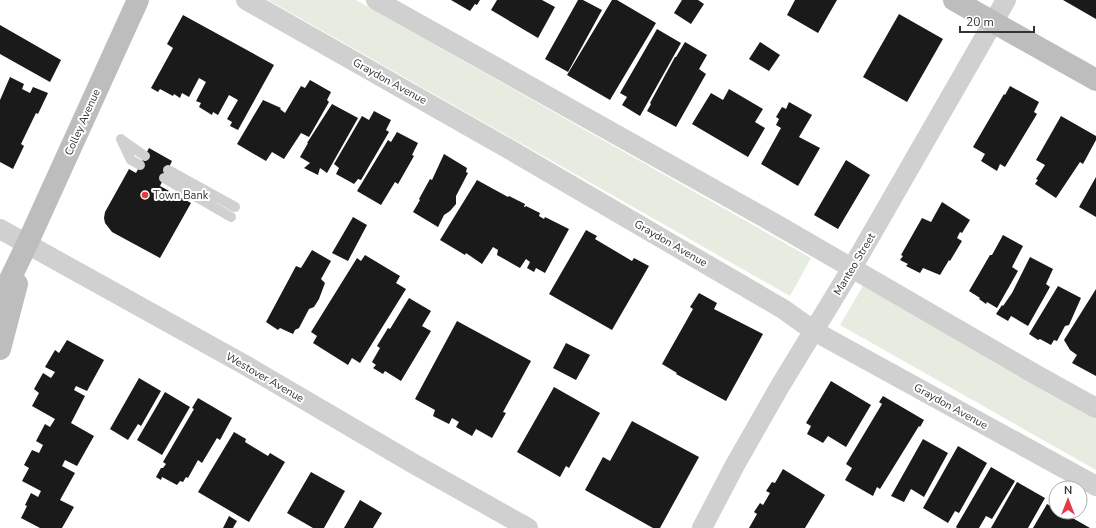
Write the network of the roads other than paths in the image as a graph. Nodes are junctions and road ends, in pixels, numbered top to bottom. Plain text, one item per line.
1 (138, 0) edge
2 (246, 0) edge
3 (376, 0) edge
4 (954, 0) edge
5 (1006, 0) edge
6 (994, 23) junction
7 (1096, 80) edge
8 (145, 156) dead end
9 (140, 165) dead end
10 (235, 207) dead end
11 (231, 217) dead end
12 (0, 229) edge
13 (27, 244) junction
14 (852, 268) junction
15 (0, 300) edge
16 (814, 331) junction
17 (0, 349) edge
18 (1096, 408) edge
19 (1096, 486) edge
20 (528, 528) edge
21 (702, 528) edge

1 - 13 main road, Colley Avenue
2 - 16 street, Graydon Avenue
3 - 14 street
4 - 6 main road
5 - 6 street, Manteo Street
6 - 7 main road
6 - 14 street, Manteo Street
8 - 9 lane
10 - 11 lane
12 - 13 street, Westover Avenue
13 - 15 main road, Colley Avenue
13 - 17 main road, Colley Avenue
13 - 20 street, Westover Avenue
14 - 16 street, Manteo Street
14 - 18 street
16 - 19 street, Graydon Avenue
16 - 21 street, Manteo Street

